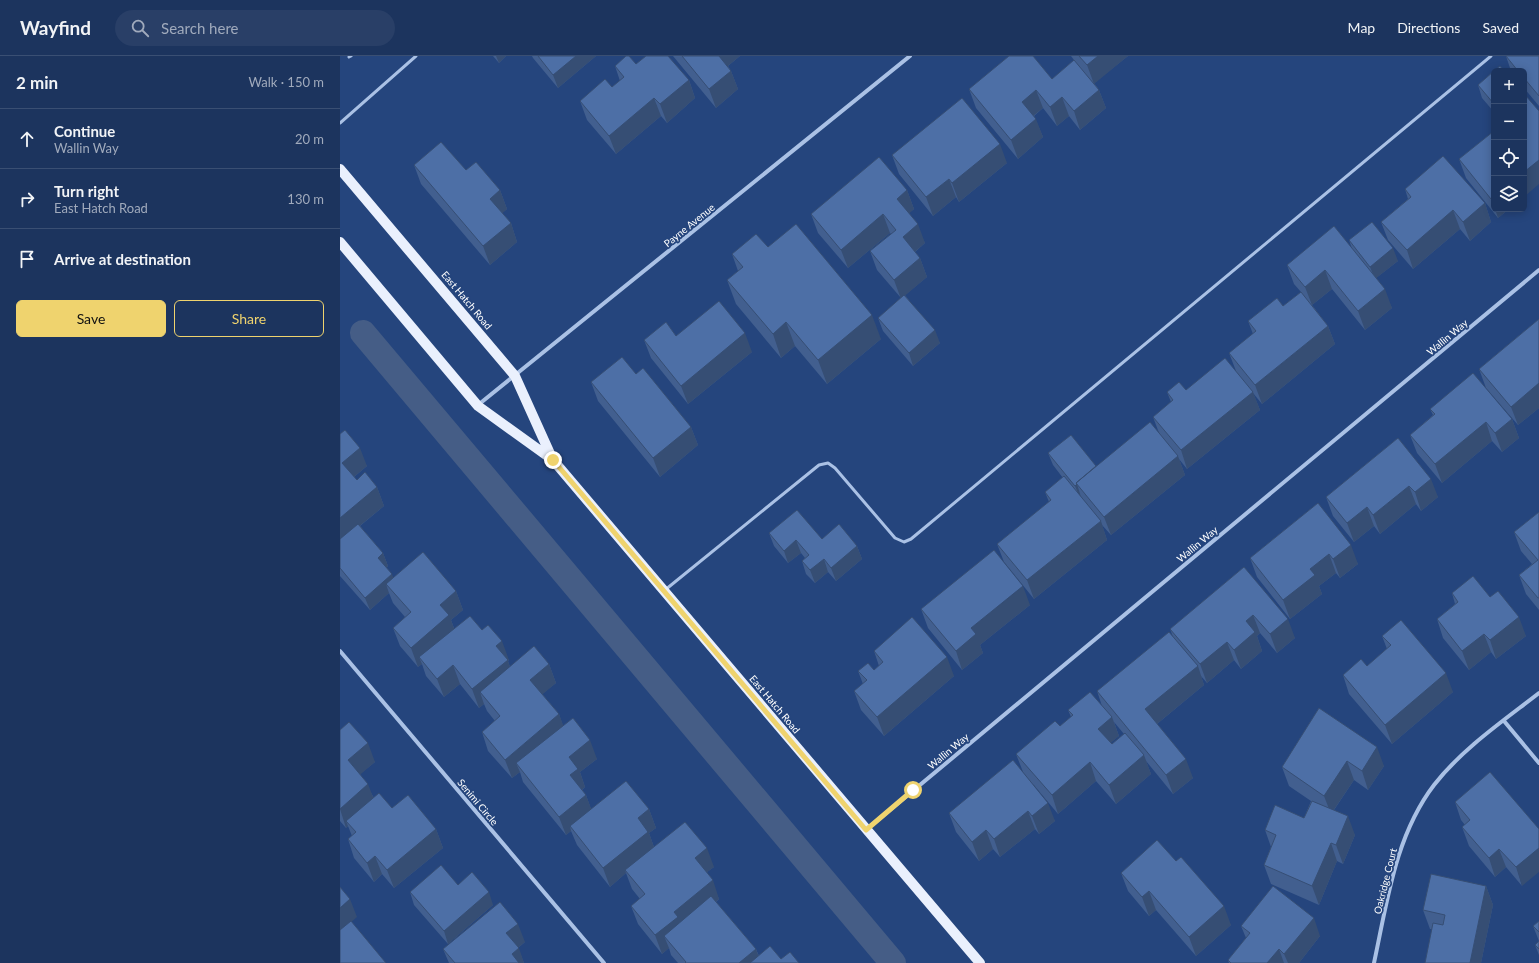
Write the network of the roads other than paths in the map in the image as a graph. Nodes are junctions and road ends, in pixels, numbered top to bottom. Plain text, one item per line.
1 (416, 56) edge
2 (910, 56) edge
3 (1491, 56) edge
4 (340, 123) edge
5 (340, 169) edge
6 (340, 242) edge
7 (1539, 270) edge
8 (515, 376) junction
9 (478, 406) junction
10 (553, 460) junction
11 (664, 591) junction
12 (340, 651) edge
13 (1539, 693) edge
14 (1504, 721) junction
15 (1539, 762) edge
16 (866, 830) junction
17 (604, 963) edge
18 (980, 963) edge
19 (1374, 963) edge

1 - 4 lane
2 - 8 street, Payne Avenue
3 - 11 lane
5 - 8 main road, East Hatch Road
6 - 9 main road, East Hatch Road
7 - 16 street, Wallin Way
8 - 9 street, Payne Avenue
8 - 10 main road, East Hatch Road
9 - 10 main road, East Hatch Road
10 - 11 main road, East Hatch Road
11 - 16 main road, East Hatch Road
12 - 17 street, Senimi Circle
13 - 14 street, Oakridge Court
14 - 15 street
14 - 19 street, Oakridge Court
16 - 18 main road, East Hatch Road

